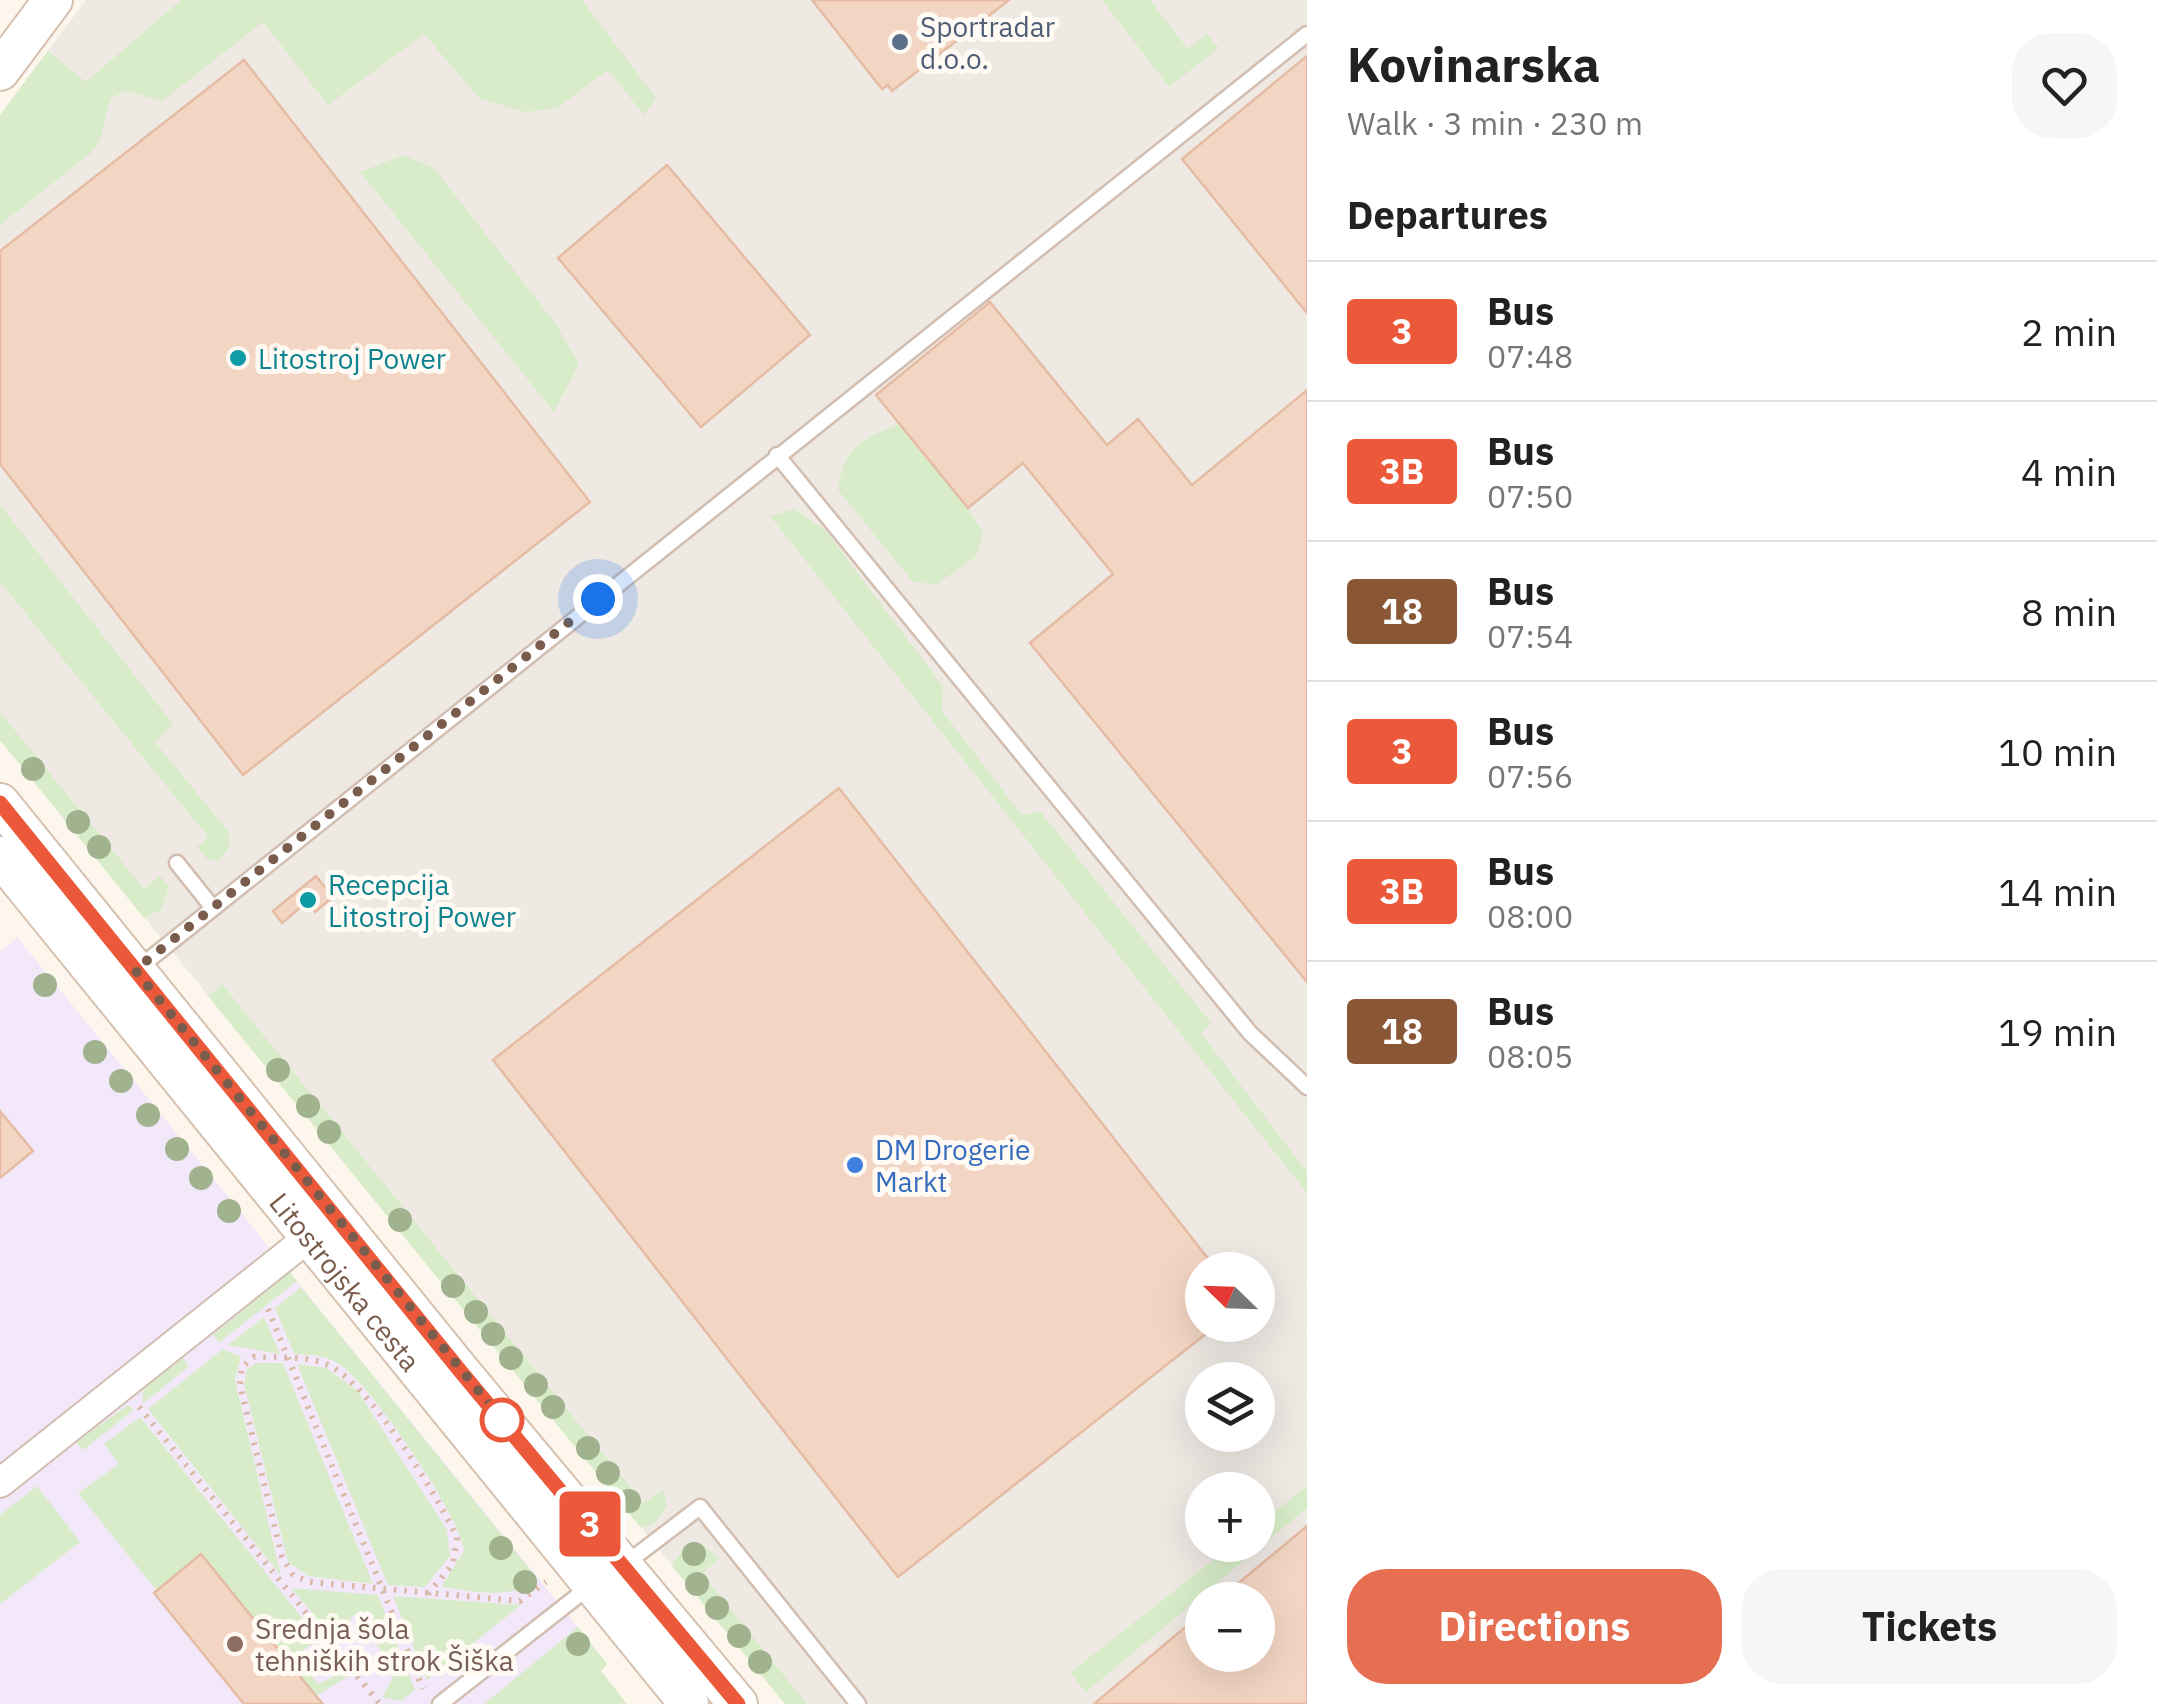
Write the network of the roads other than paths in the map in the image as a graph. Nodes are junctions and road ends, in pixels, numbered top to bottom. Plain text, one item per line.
1 (54, 0) edge
2 (1307, 34) edge
3 (0, 71) edge
4 (777, 455) junction
5 (0, 803) edge
6 (0, 856) edge
7 (177, 863) dead end
8 (213, 908) junction
9 (124, 980) junction
10 (1307, 1087) edge
11 (323, 1225) junction
12 (0, 1484) edge
13 (626, 1564) junction
14 (593, 1584) junction
15 (440, 1704) edge
16 (690, 1704) edge
17 (738, 1704) edge
18 (858, 1704) edge

1 - 3 main road
2 - 4 lane
4 - 8 lane
4 - 10 lane
5 - 9 main road, Litostrojska cesta
6 - 9 main road, Litostrojska cesta
7 - 8 lane
8 - 9 lane
9 - 11 main road, Litostrojska cesta
11 - 12 street
11 - 13 main road, Litostrojska cesta
11 - 14 main road, Litostrojska cesta
13 - 14 lane
13 - 17 main road, Litostrojska cesta
13 - 18 lane
14 - 15 lane
14 - 16 main road, Litostrojska cesta

